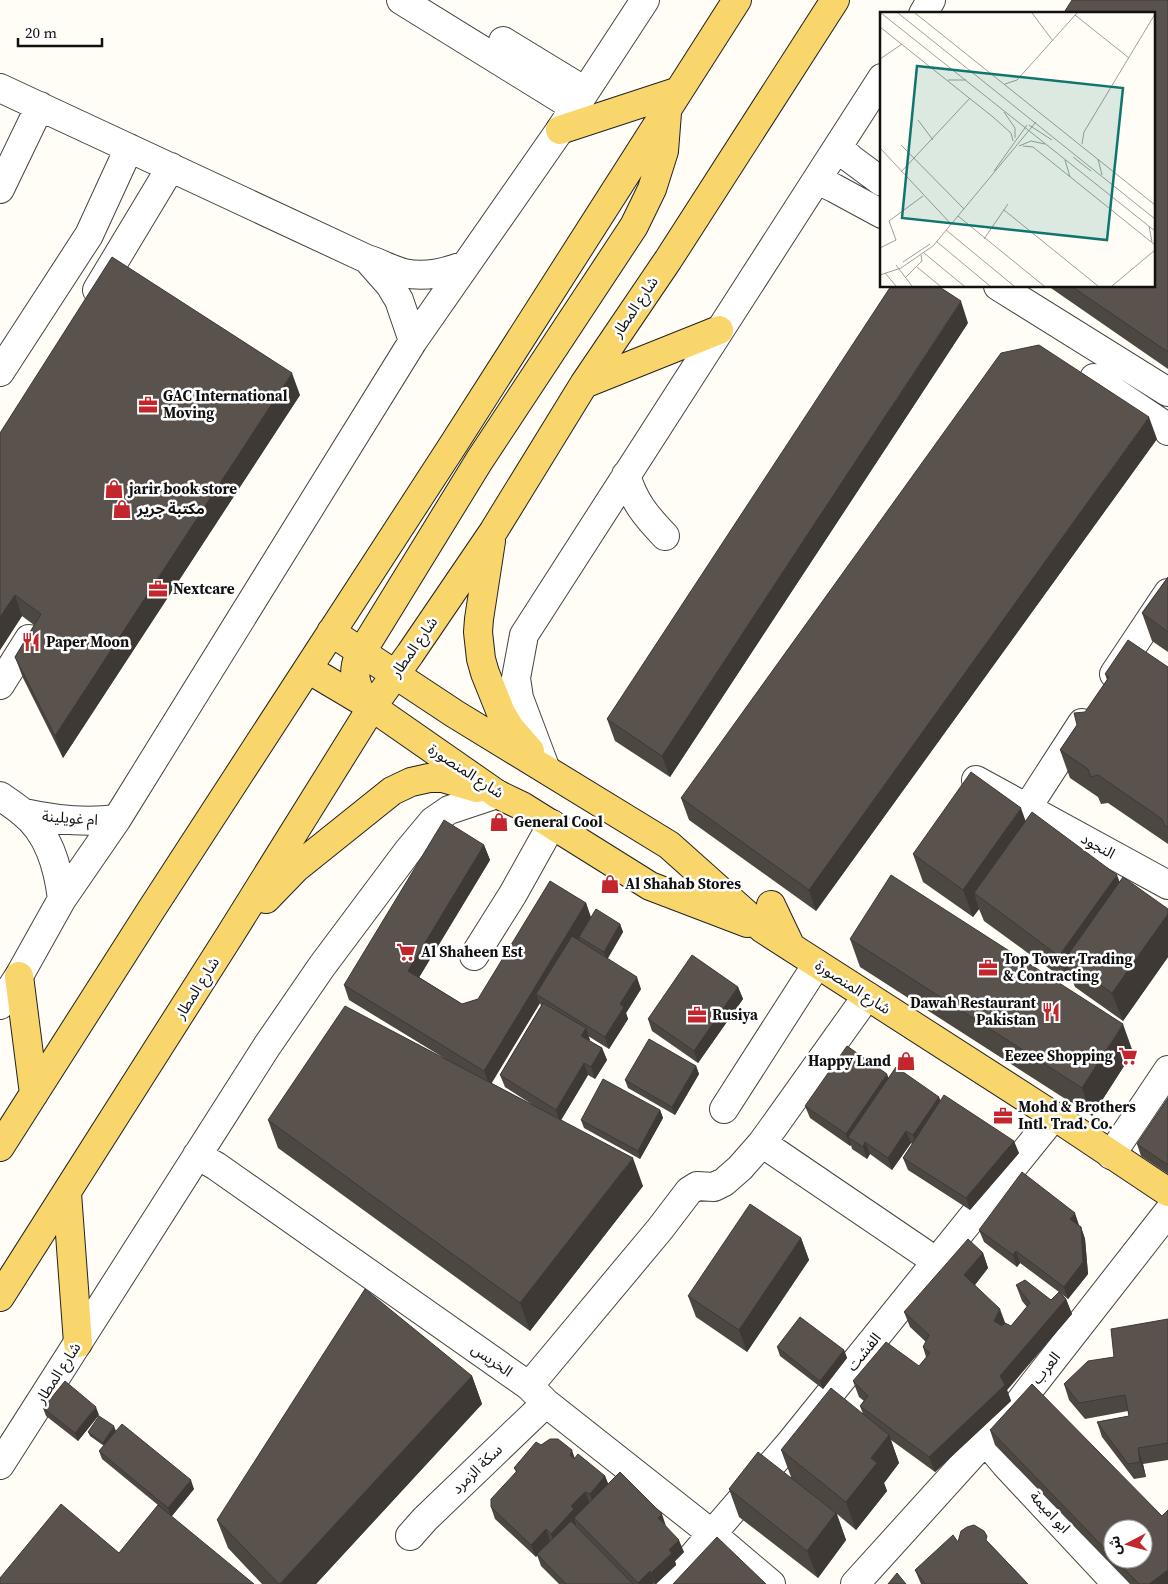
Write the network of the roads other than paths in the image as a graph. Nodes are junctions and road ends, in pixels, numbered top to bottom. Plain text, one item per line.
1 (401, 0) edge
2 (434, 0) edge
3 (645, 0) edge
4 (737, 0) edge
5 (834, 0) edge
6 (931, 0) edge
7 (924, 12) edge
8 (880, 81) edge
9 (0, 88) edge
10 (673, 101) junction
11 (40, 106) junction
12 (573, 109) junction
13 (838, 147) junction
14 (129, 148) junction
15 (171, 167) junction
16 (817, 180) junction
17 (880, 181) edge
18 (0, 189) edge
19 (880, 213) edge
20 (367, 259) junction
21 (466, 264) junction
22 (1001, 288) edge
23 (85, 309) edge
24 (719, 330) junction
25 (413, 341) junction
26 (0, 372) edge
27 (1094, 378) dead end
28 (584, 384) junction
29 (1168, 392) edge
30 (1167, 427) edge
31 (626, 475) junction
32 (493, 532) junction
33 (665, 536) dead end
34 (1168, 593) edge
35 (331, 632) junction
36 (29, 640) edge
37 (362, 652) junction
38 (308, 669) junction
39 (395, 674) junction
40 (0, 685) edge
41 (372, 707) junction
42 (545, 769) junction
43 (976, 780) edge
44 (497, 794) junction
45 (0, 796) edge
46 (1027, 808) junction
47 (24, 813) junction
48 (117, 819) junction
49 (552, 824) junction
50 (1168, 885) edge
51 (62, 899) junction
52 (767, 917) junction
53 (230, 935) junction
54 (474, 956) dead end
55 (817, 964) junction
56 (19, 976) junction
57 (867, 996) junction
58 (0, 1005) edge
59 (1168, 1070) edge
60 (34, 1094) junction
61 (724, 1109) dead end
62 (1054, 1116) junction
63 (762, 1142) junction
64 (0, 1147) edge
65 (198, 1155) junction
66 (1111, 1155) junction
67 (1168, 1192) edge
68 (67, 1193) junction
69 (1168, 1212) edge
70 (937, 1262) junction
71 (0, 1297) edge
72 (78, 1343) junction
73 (537, 1394) junction
74 (985, 1440) junction
75 (0, 1465) edge
76 (712, 1534) junction
77 (410, 1536) dead end
78 (669, 1584) edge
79 (771, 1584) edge
80 (855, 1584) edge
81 (1116, 1584) edge

1 - 12 street
2 - 12 street
3 - 12 street
4 - 10 main road
5 - 28 main road, شارع المطار
6 - 7 street
8 - 13 street
9 - 11 street
10 - 12 main road
10 - 35 main road
10 - 37 main road
11 - 14 street
11 - 18 street
12 - 21 street
13 - 16 street
13 - 17 street
14 - 15 street
14 - 26 street
15 - 20 street
15 - 23 street
16 - 19 street
16 - 24 street
20 - 21 street
20 - 25 street
21 - 25 street
22 - 29 street
24 - 28 main road
24 - 31 street
25 - 48 street
27 - 30 street
28 - 32 main road, شارع المطار
31 - 33 street
31 - 42 street
32 - 39 main road, شارع المطار
32 - 42 main road
34 - 46 street
35 - 37 main road, شارع المنصورة
35 - 38 main road
36 - 40 street
37 - 39 main road, شارع المنصورة
37 - 41 main road
38 - 41 main road, شارع المنصورة
38 - 60 main road
39 - 41 main road, شارع المطار
39 - 42 main road, شارع المنصورة
41 - 44 main road, شارع المنصورة
41 - 53 main road, شارع المطار
42 - 52 main road, شارع المنصورة
43 - 46 street, النجود
44 - 49 main road, شارع المنصورة
44 - 53 main road
44 - 65 street, شارع المطار
45 - 47 street, ام غويلينة
46 - 50 street, النجود
47 - 48 street, ام غويلينة
47 - 51 street, ام غويلينة
48 - 51 street
49 - 52 main road, شارع المنصورة
49 - 54 street
51 - 56 street
52 - 55 main road, شارع المنصورة
53 - 68 main road, شارع المطار
55 - 57 main road, شارع المنصورة
55 - 61 street
56 - 58 street
56 - 60 main road
57 - 62 main road, شارع المنصورة
57 - 63 street, سكة الزمرد
59 - 66 street
60 - 64 main road
62 - 66 main road, شارع المنصورة
62 - 70 street, الفشت
63 - 70 street
63 - 73 street, سكة الزمرد
65 - 72 street, شارع المطار
65 - 73 street, الخريس
66 - 67 main road, شارع المنصورة
68 - 71 main road, شارع المطار
68 - 72 main road
69 - 74 street, العرب
70 - 76 street, الفشت
72 - 75 street, شارع المطار
73 - 76 street, الخريس
73 - 77 street, سكة الزمرد
74 - 80 street, العرب
74 - 81 street, ابو اميمة
76 - 78 street, الفشت
76 - 79 street, الخريس

